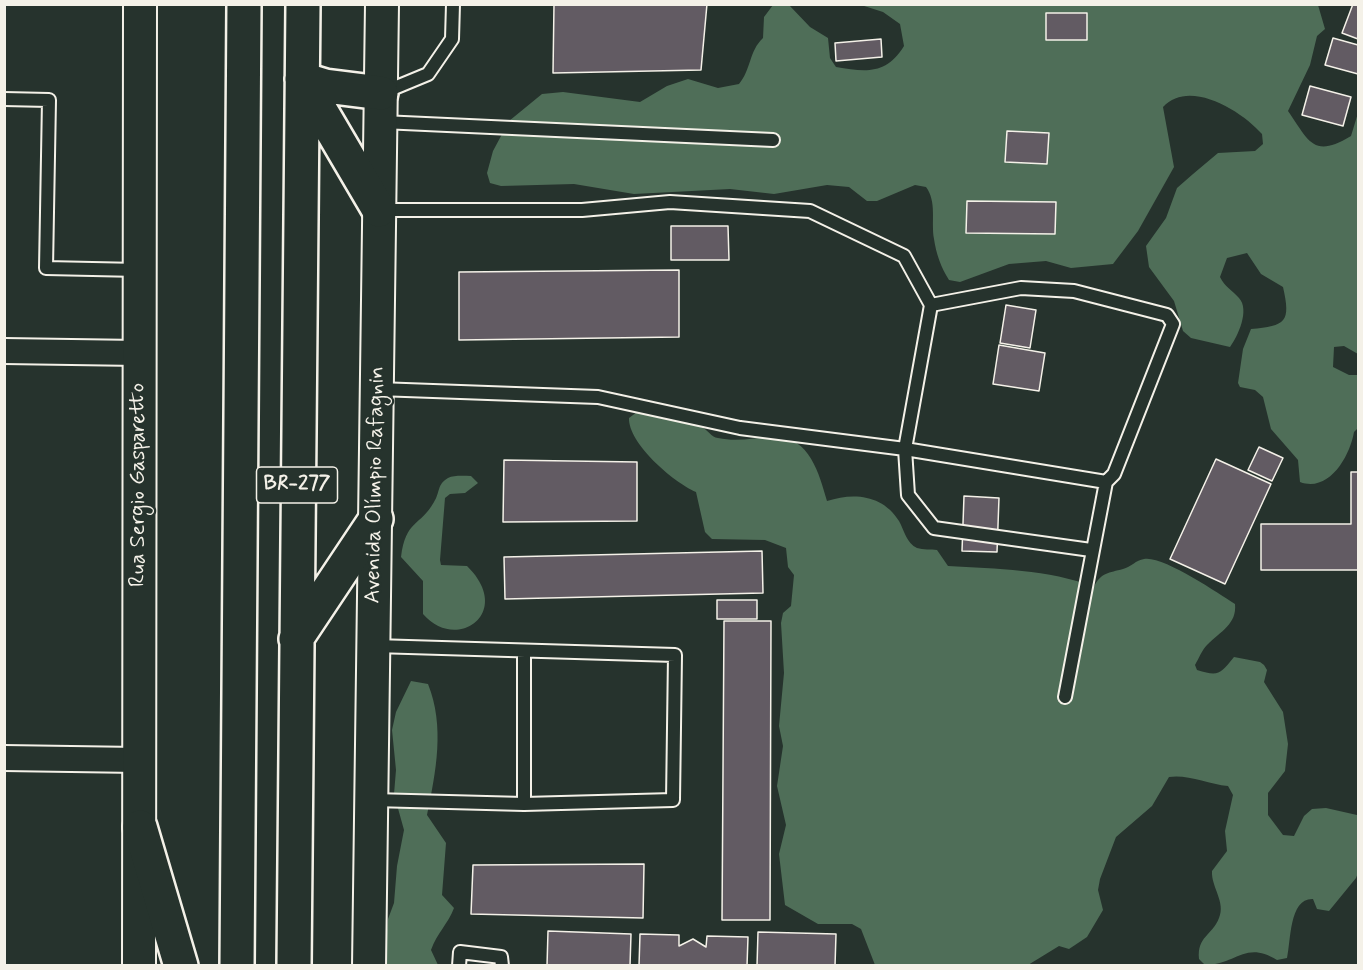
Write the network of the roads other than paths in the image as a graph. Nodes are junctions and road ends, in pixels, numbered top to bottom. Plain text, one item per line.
1 (140, 4) edge
2 (244, 4) edge
3 (303, 4) edge
4 (382, 4) edge
5 (453, 4) edge
6 (302, 79) junction
7 (4, 99) edge
8 (381, 107) junction
9 (773, 140) dead end
10 (379, 210) junction
11 (140, 270) junction
12 (931, 304) junction
13 (4, 351) edge
14 (139, 352) junction
15 (377, 389) junction
16 (905, 449) junction
17 (1106, 482) junction
18 (376, 519) junction
19 (1091, 550) junction
20 (296, 639) junction
21 (374, 646) junction
22 (524, 651) junction
23 (1065, 697) dead end
24 (4, 758) edge
25 (138, 760) junction
26 (372, 800) junction
27 (524, 804) junction
28 (140, 827) junction
29 (139, 966) edge
30 (181, 966) edge
31 (237, 966) edge
32 (294, 966) edge
33 (369, 966) edge
34 (459, 966) edge
35 (502, 966) edge

1 - 11 street, Rua Sergio Gasparetto
2 - 31 highway, BR-277
3 - 6 highway, BR-277
4 - 8 street, Avenida Olímpio Rafagnin
5 - 8 lane
6 - 8 highway
6 - 10 highway
6 - 20 highway, BR-277
7 - 11 lane
8 - 9 lane
8 - 10 street, Avenida Olímpio Rafagnin
10 - 12 lane
10 - 15 street, Avenida Olímpio Rafagnin
11 - 14 street, Rua Sergio Gasparetto
12 - 16 lane
12 - 17 lane
13 - 14 street
14 - 25 street, Rua Sergio Gasparetto
15 - 16 lane
15 - 18 street, Avenida Olímpio Rafagnin
16 - 17 lane
16 - 19 lane
17 - 19 lane
18 - 20 highway
18 - 21 street, Avenida Olímpio Rafagnin
19 - 23 lane
20 - 32 highway, BR-277
21 - 22 lane
21 - 26 street, Avenida Olímpio Rafagnin
22 - 27 lane
22 - 27 lane
24 - 25 street
25 - 28 street, Rua Sergio Gasparetto
26 - 27 lane
26 - 33 street, Avenida Olímpio Rafagnin
28 - 29 street, Rua Sergio Gasparetto
28 - 30 highway
34 - 35 lane

